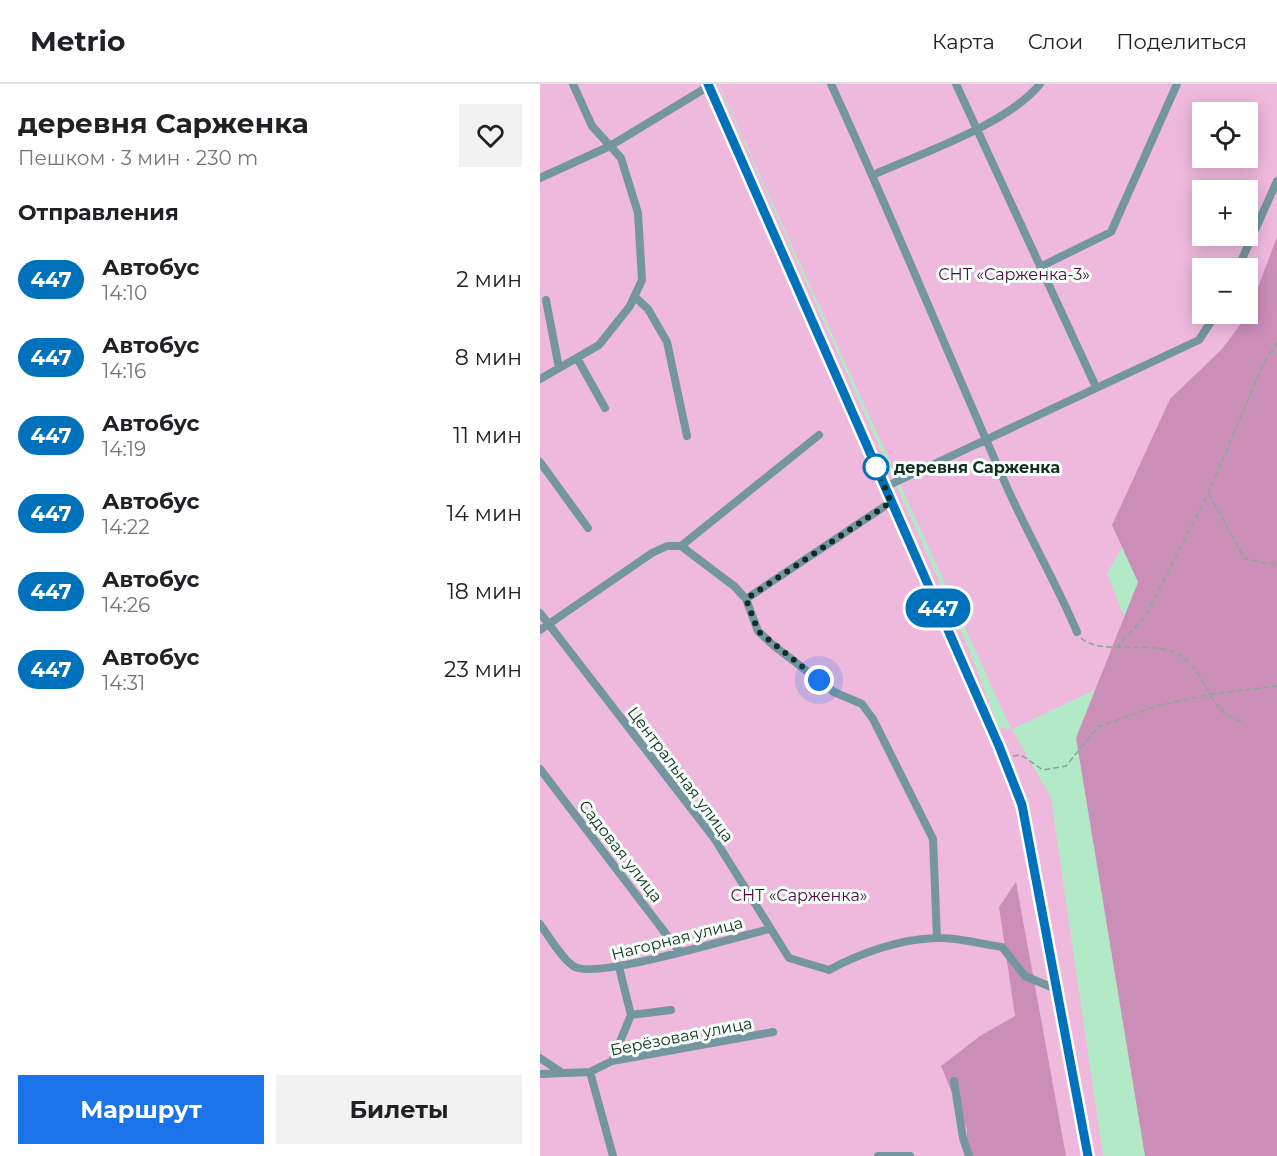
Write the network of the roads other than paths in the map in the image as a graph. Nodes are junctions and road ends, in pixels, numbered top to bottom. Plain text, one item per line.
1 (573, 84) edge
2 (831, 84) edge
3 (956, 84) edge
4 (1040, 84) edge
5 (1178, 84) edge
6 (709, 85) edge
7 (976, 128) junction
8 (610, 146) junction
9 (873, 175) junction
10 (540, 178) edge
11 (1277, 181) edge
12 (1242, 258) edge
13 (1042, 266) junction
14 (635, 297) junction
15 (546, 300) dead end
16 (1209, 324) edge
17 (577, 358) junction
18 (559, 368) junction
19 (540, 379) edge
20 (1096, 387) junction
21 (605, 408) dead end
22 (819, 435) dead end
23 (687, 436) dead end
24 (985, 438) junction
25 (540, 462) edge
26 (885, 487) junction
27 (891, 502) junction
28 (588, 528) dead end
29 (681, 546) junction
30 (746, 599) junction
31 (540, 614) edge
32 (548, 624) junction
33 (540, 630) edge
34 (1077, 632) road end
35 (540, 770) edge
36 (540, 924) edge
37 (769, 929) junction
38 (937, 938) junction
39 (679, 951) junction
40 (619, 968) junction
41 (1056, 989) junction
42 (671, 1010) dead end
43 (631, 1015) junction
44 (773, 1032) dead end
45 (540, 1058) edge
46 (612, 1061) junction
47 (561, 1072) junction
48 (590, 1072) junction
49 (540, 1074) edge
50 (954, 1081) dead end
51 (613, 1156) edge
52 (878, 1156) edge
53 (910, 1156) edge
54 (969, 1156) edge
55 (1088, 1156) edge

1 - 8 street
2 - 9 street
3 - 7 street
4 - 7 street
5 - 13 street
6 - 8 street
6 - 26 main road
7 - 9 street
7 - 13 street
8 - 10 street
8 - 14 street
9 - 24 street
11 - 12 street
13 - 20 street
14 - 17 street
14 - 23 street
15 - 18 street
16 - 20 street
17 - 18 street
17 - 21 street
18 - 19 street
20 - 24 street
22 - 29 street
24 - 26 street
24 - 34 street
25 - 28 street
26 - 27 main road
27 - 30 street
27 - 41 main road
29 - 30 street
29 - 32 street
30 - 38 street
31 - 32 street, Центральная улица
32 - 33 street
32 - 37 street, Центральная улица
35 - 39 street, Садовая улица
36 - 40 street, Нагорная улица
37 - 38 street, Центральная улица
37 - 39 street, Нагорная улица
38 - 41 street
39 - 40 street, Нагорная улица
40 - 43 street
41 - 55 main road
42 - 43 street
43 - 46 street
44 - 46 street, Берёзовая улица
45 - 47 street
46 - 48 street, Берёзовая улица
47 - 48 street, Берёзовая улица
47 - 49 street, Берёзовая улица
48 - 51 street
50 - 54 street
52 - 53 street

